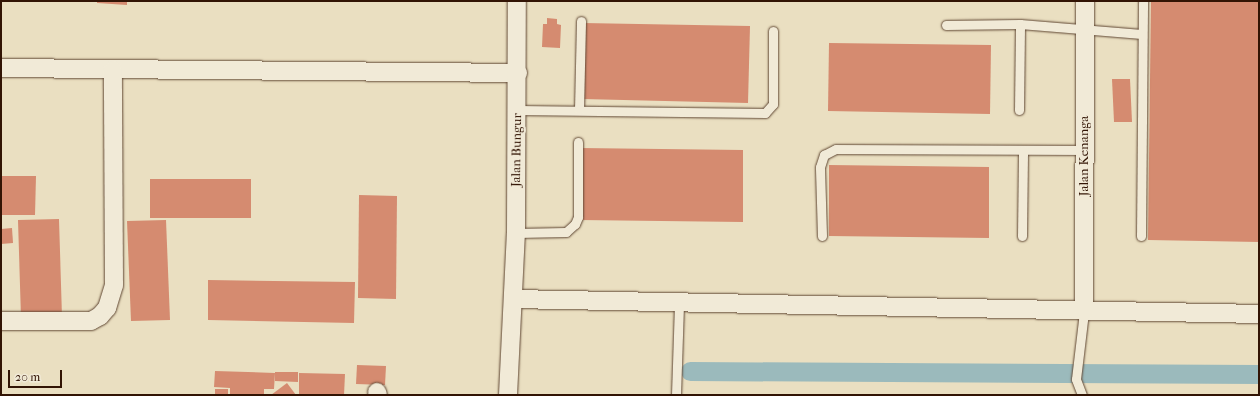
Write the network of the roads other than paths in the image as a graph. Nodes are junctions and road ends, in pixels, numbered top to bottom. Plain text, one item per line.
1 (517, 1) edge
2 (1085, 1) edge
3 (1143, 1) edge
4 (581, 21) dead end
5 (1020, 24) junction
6 (946, 25) dead end
7 (1085, 30) junction
8 (773, 31) dead end
9 (1142, 34) junction
10 (1, 68) edge
11 (113, 70) junction
12 (518, 73) junction
13 (517, 110) junction
14 (579, 110) junction
15 (1019, 110) dead end
16 (578, 142) dead end
17 (1023, 150) junction
18 (1084, 150) junction
19 (516, 233) junction
20 (822, 236) dead end
21 (1022, 236) dead end
22 (1141, 236) dead end
23 (513, 299) junction
24 (679, 303) junction
25 (1084, 312) junction
26 (1259, 314) edge
27 (1, 321) edge
28 (508, 395) edge
29 (676, 395) edge
30 (1082, 395) edge

1 - 12 street, Jalan Bungur
2 - 7 street, Jalan Kenanga
3 - 9 lane
4 - 14 lane
5 - 6 lane
5 - 7 lane
5 - 15 lane
7 - 9 lane
7 - 18 street, Jalan Kenanga
8 - 14 lane
9 - 22 lane
10 - 11 street
11 - 12 street
11 - 27 street
12 - 13 street, Jalan Bungur
13 - 14 lane
13 - 19 street, Jalan Bungur
16 - 19 lane
17 - 18 lane
17 - 20 lane
17 - 21 lane
18 - 25 street, Jalan Kenanga
19 - 23 street, Jalan Bungur
23 - 24 street
23 - 28 street, Jalan Bungur
24 - 25 street
24 - 29 lane
25 - 26 street
25 - 30 lane

